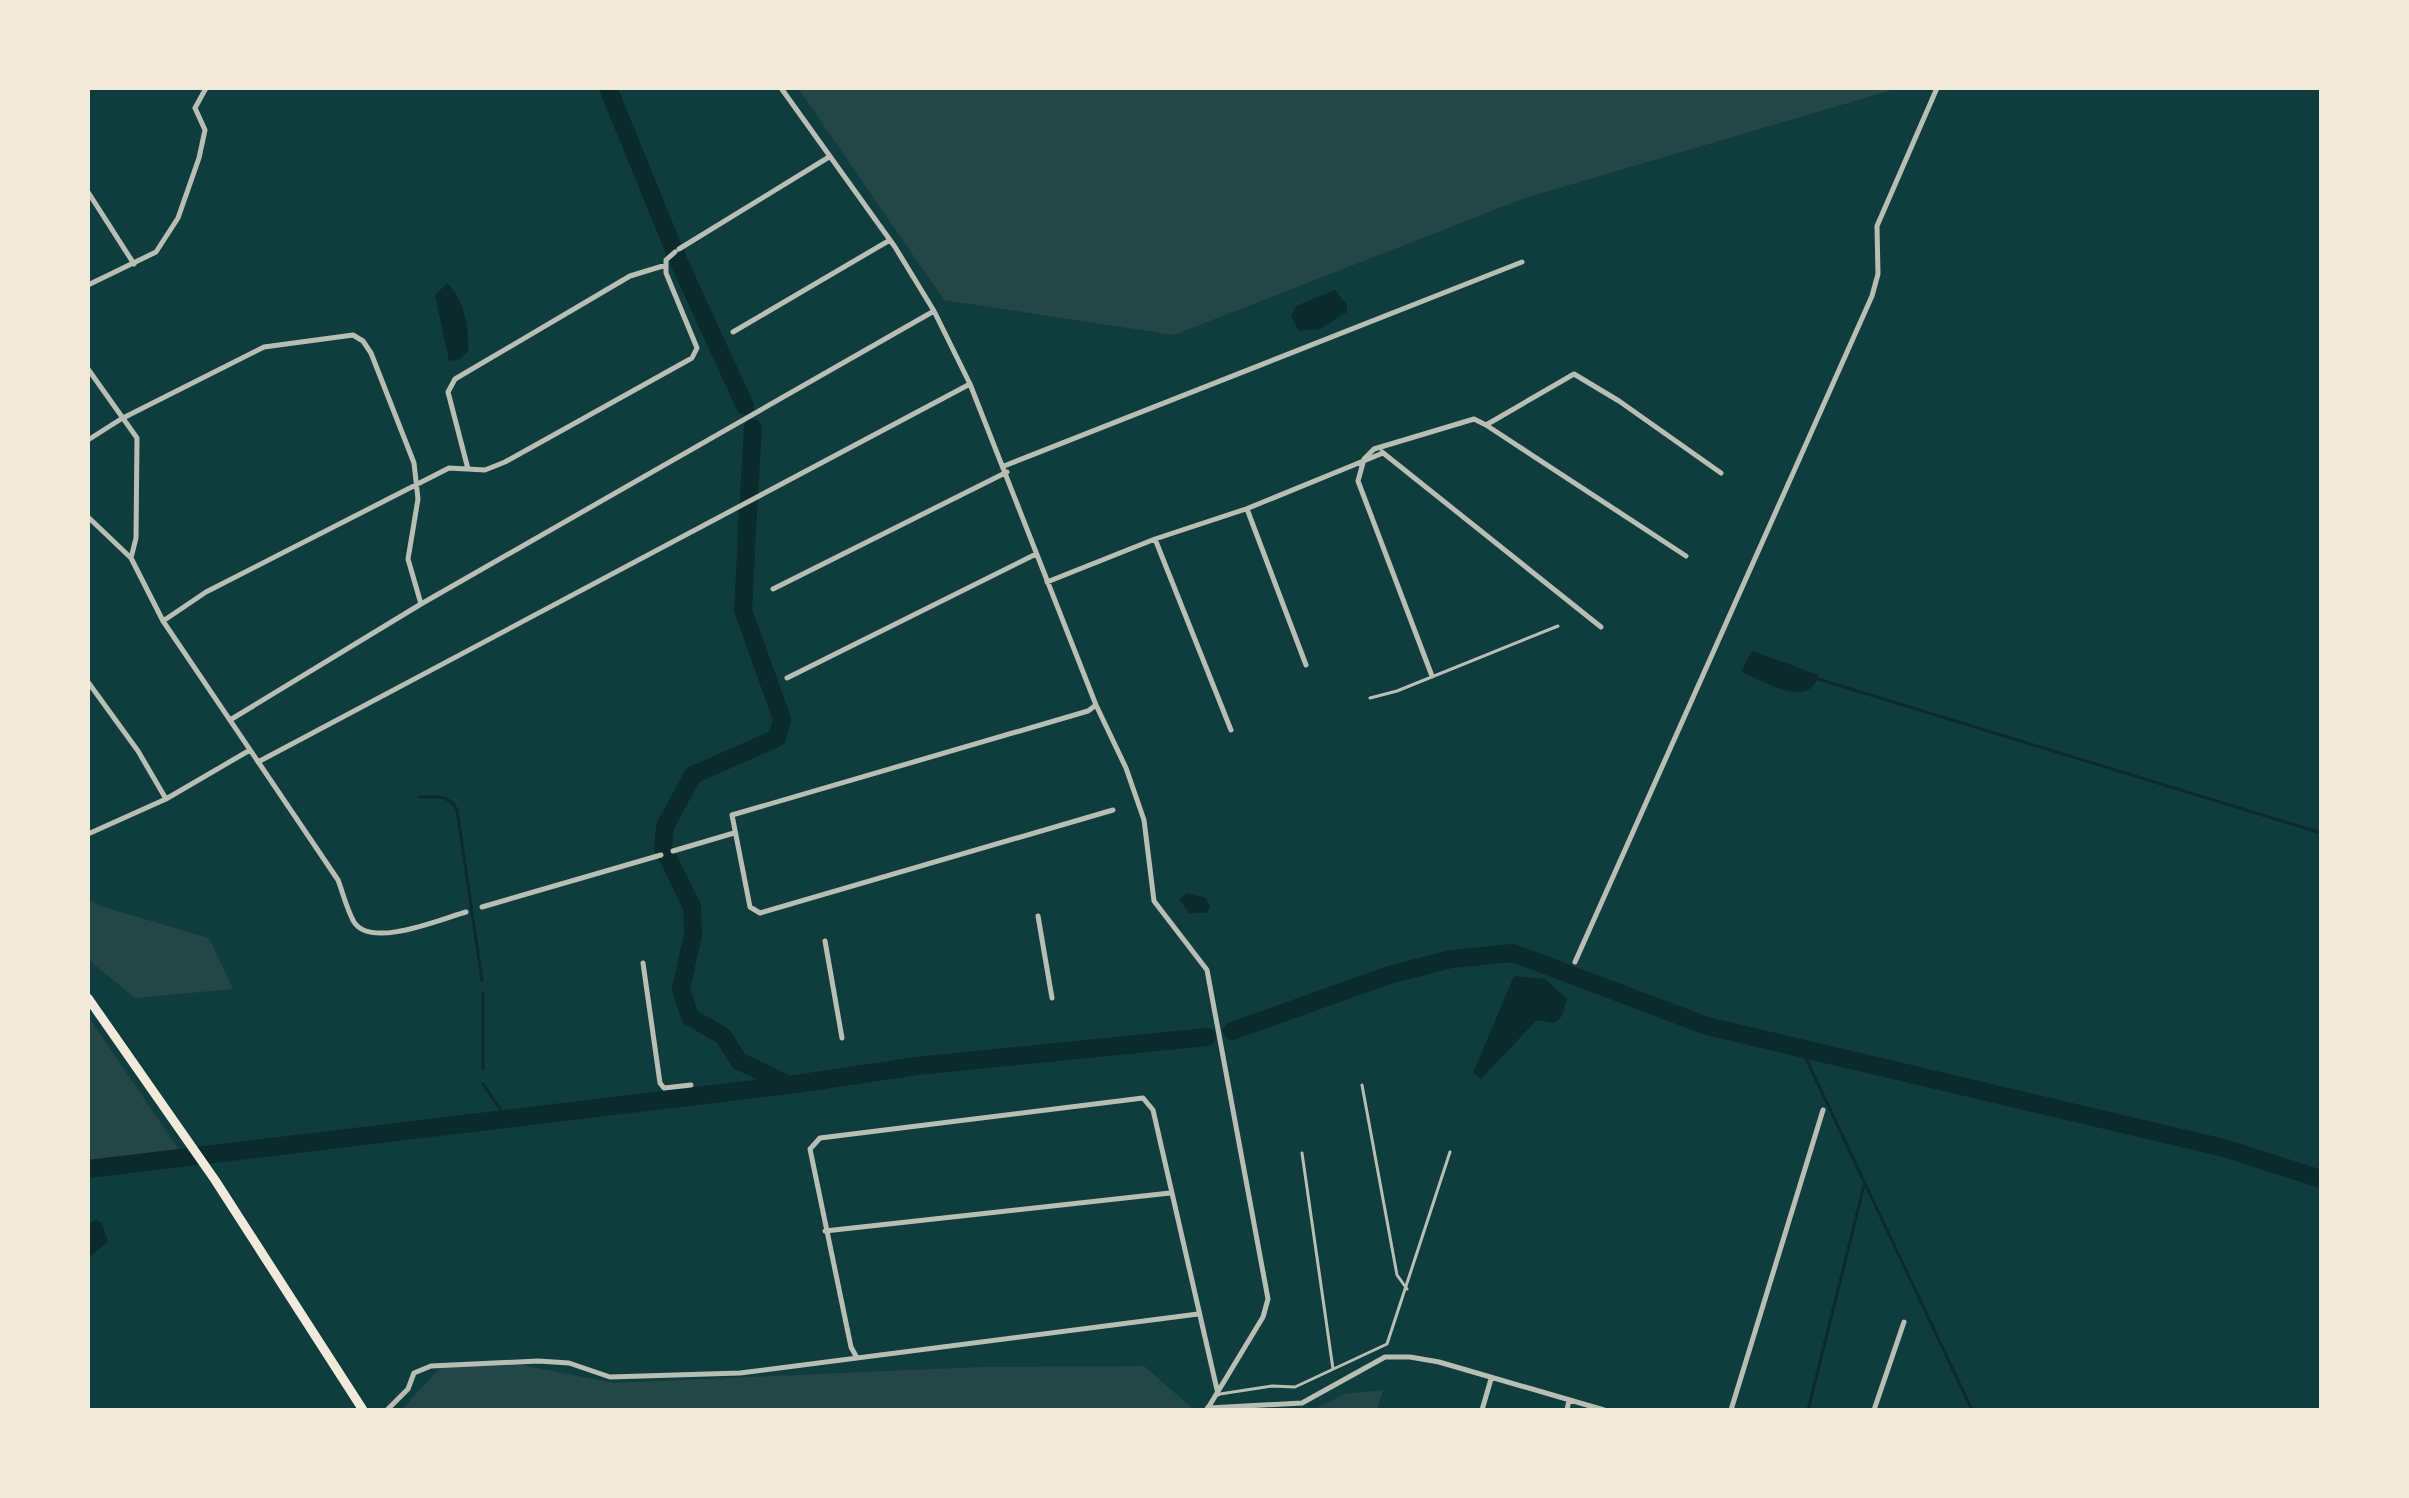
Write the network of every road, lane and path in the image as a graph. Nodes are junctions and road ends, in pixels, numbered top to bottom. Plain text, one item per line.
1 (206, 88) edge
2 (781, 88) edge
3 (1937, 88) edge
4 (829, 157) junction
5 (88, 192) edge
6 (890, 240) junction
7 (1522, 262) dead end
8 (134, 264) junction
9 (666, 265) junction
10 (88, 285) edge
11 (934, 311) junction
12 (733, 332) dead end
13 (88, 369) edge
14 (970, 384) junction
15 (121, 419) junction
16 (1486, 425) junction
17 (88, 440) edge
18 (1374, 449) junction
19 (1383, 453) junction
20 (1364, 459) junction
21 (468, 469) junction
22 (1005, 469) junction
23 (1721, 473) dead end
24 (418, 484) junction
25 (1246, 509) junction
26 (88, 517) edge
27 (1155, 539) junction
28 (1036, 554) junction
29 (1686, 556) dead end
30 (131, 558) junction
31 (1047, 582) junction
32 (773, 589) dead end
33 (421, 604) junction
34 (163, 621) junction
35 (1558, 626) dead end
36 (1601, 627) dead end
37 (1306, 665) dead end
38 (1432, 676) junction
39 (787, 678) dead end
40 (88, 682) edge
41 (1370, 698) dead end
42 (1096, 705) junction
43 (230, 720) junction
44 (1231, 730) dead end
45 (250, 750) junction
46 (258, 762) junction
47 (166, 799) junction
48 (1113, 810) dead end
49 (734, 833) junction
50 (88, 834) edge
51 (673, 851) dead end
52 (661, 855) dead end
53 (482, 907) dead end
54 (466, 912) dead end
55 (1038, 916) dead end
56 (825, 941) dead end
57 (1575, 962) dead end
58 (643, 963) dead end
59 (88, 998) edge
60 (1052, 998) dead end
61 (842, 1038) dead end
62 (691, 1085) dead end
63 (1362, 1085) dead end
64 (1823, 1110) dead end
65 (1450, 1152) dead end
66 (1302, 1153) dead end
67 (1170, 1193) junction
68 (825, 1231) junction
69 (1407, 1289) junction
70 (1198, 1314) junction
71 (1904, 1322) dead end
72 (857, 1358) junction
73 (1333, 1369) junction
74 (1491, 1379) junction
75 (1218, 1394) junction
76 (1569, 1400) junction
77 (1207, 1409) edge
78 (363, 1410) edge
79 (387, 1410) edge
80 (1482, 1410) edge
81 (1567, 1410) edge
82 (1604, 1410) edge
83 (1731, 1410) edge
84 (1874, 1410) edge

1 - 8 street
2 - 4 street
3 - 57 street
4 - 6 street
4 - 9 street
5 - 8 street
6 - 11 street
6 - 12 street
7 - 22 street
8 - 10 street
9 - 21 street
9 - 21 street
11 - 14 street
11 - 33 street
13 - 15 street
14 - 22 street
14 - 46 street
15 - 17 street
15 - 24 street
15 - 30 street
16 - 18 street
16 - 23 street
16 - 29 street
18 - 19 street
18 - 20 street
19 - 20 street
19 - 36 street
20 - 25 street
20 - 38 street
21 - 24 street
22 - 28 street
22 - 32 street
24 - 33 street
24 - 34 street
25 - 27 street
25 - 37 street
26 - 30 street
27 - 31 street
27 - 44 street
28 - 31 street
28 - 39 street
30 - 34 street
31 - 42 street
33 - 43 street
34 - 43 street
35 - 38 lane
38 - 41 lane
40 - 47 street
42 - 49 street
42 - 75 street
43 - 45 street
45 - 46 street
45 - 47 street
46 - 54 street
47 - 50 street
48 - 49 street
49 - 51 street
52 - 53 street
55 - 60 street
56 - 61 street
58 - 62 street
59 - 78 highway
63 - 69 lane
64 - 83 street
65 - 69 lane
66 - 73 lane
67 - 68 street
67 - 68 street
67 - 70 street
68 - 72 street
69 - 73 lane
70 - 72 street
70 - 75 street
71 - 84 street
72 - 79 street
73 - 75 lane
74 - 76 street
74 - 77 street
74 - 80 street
75 - 77 street
76 - 81 street
76 - 82 street

